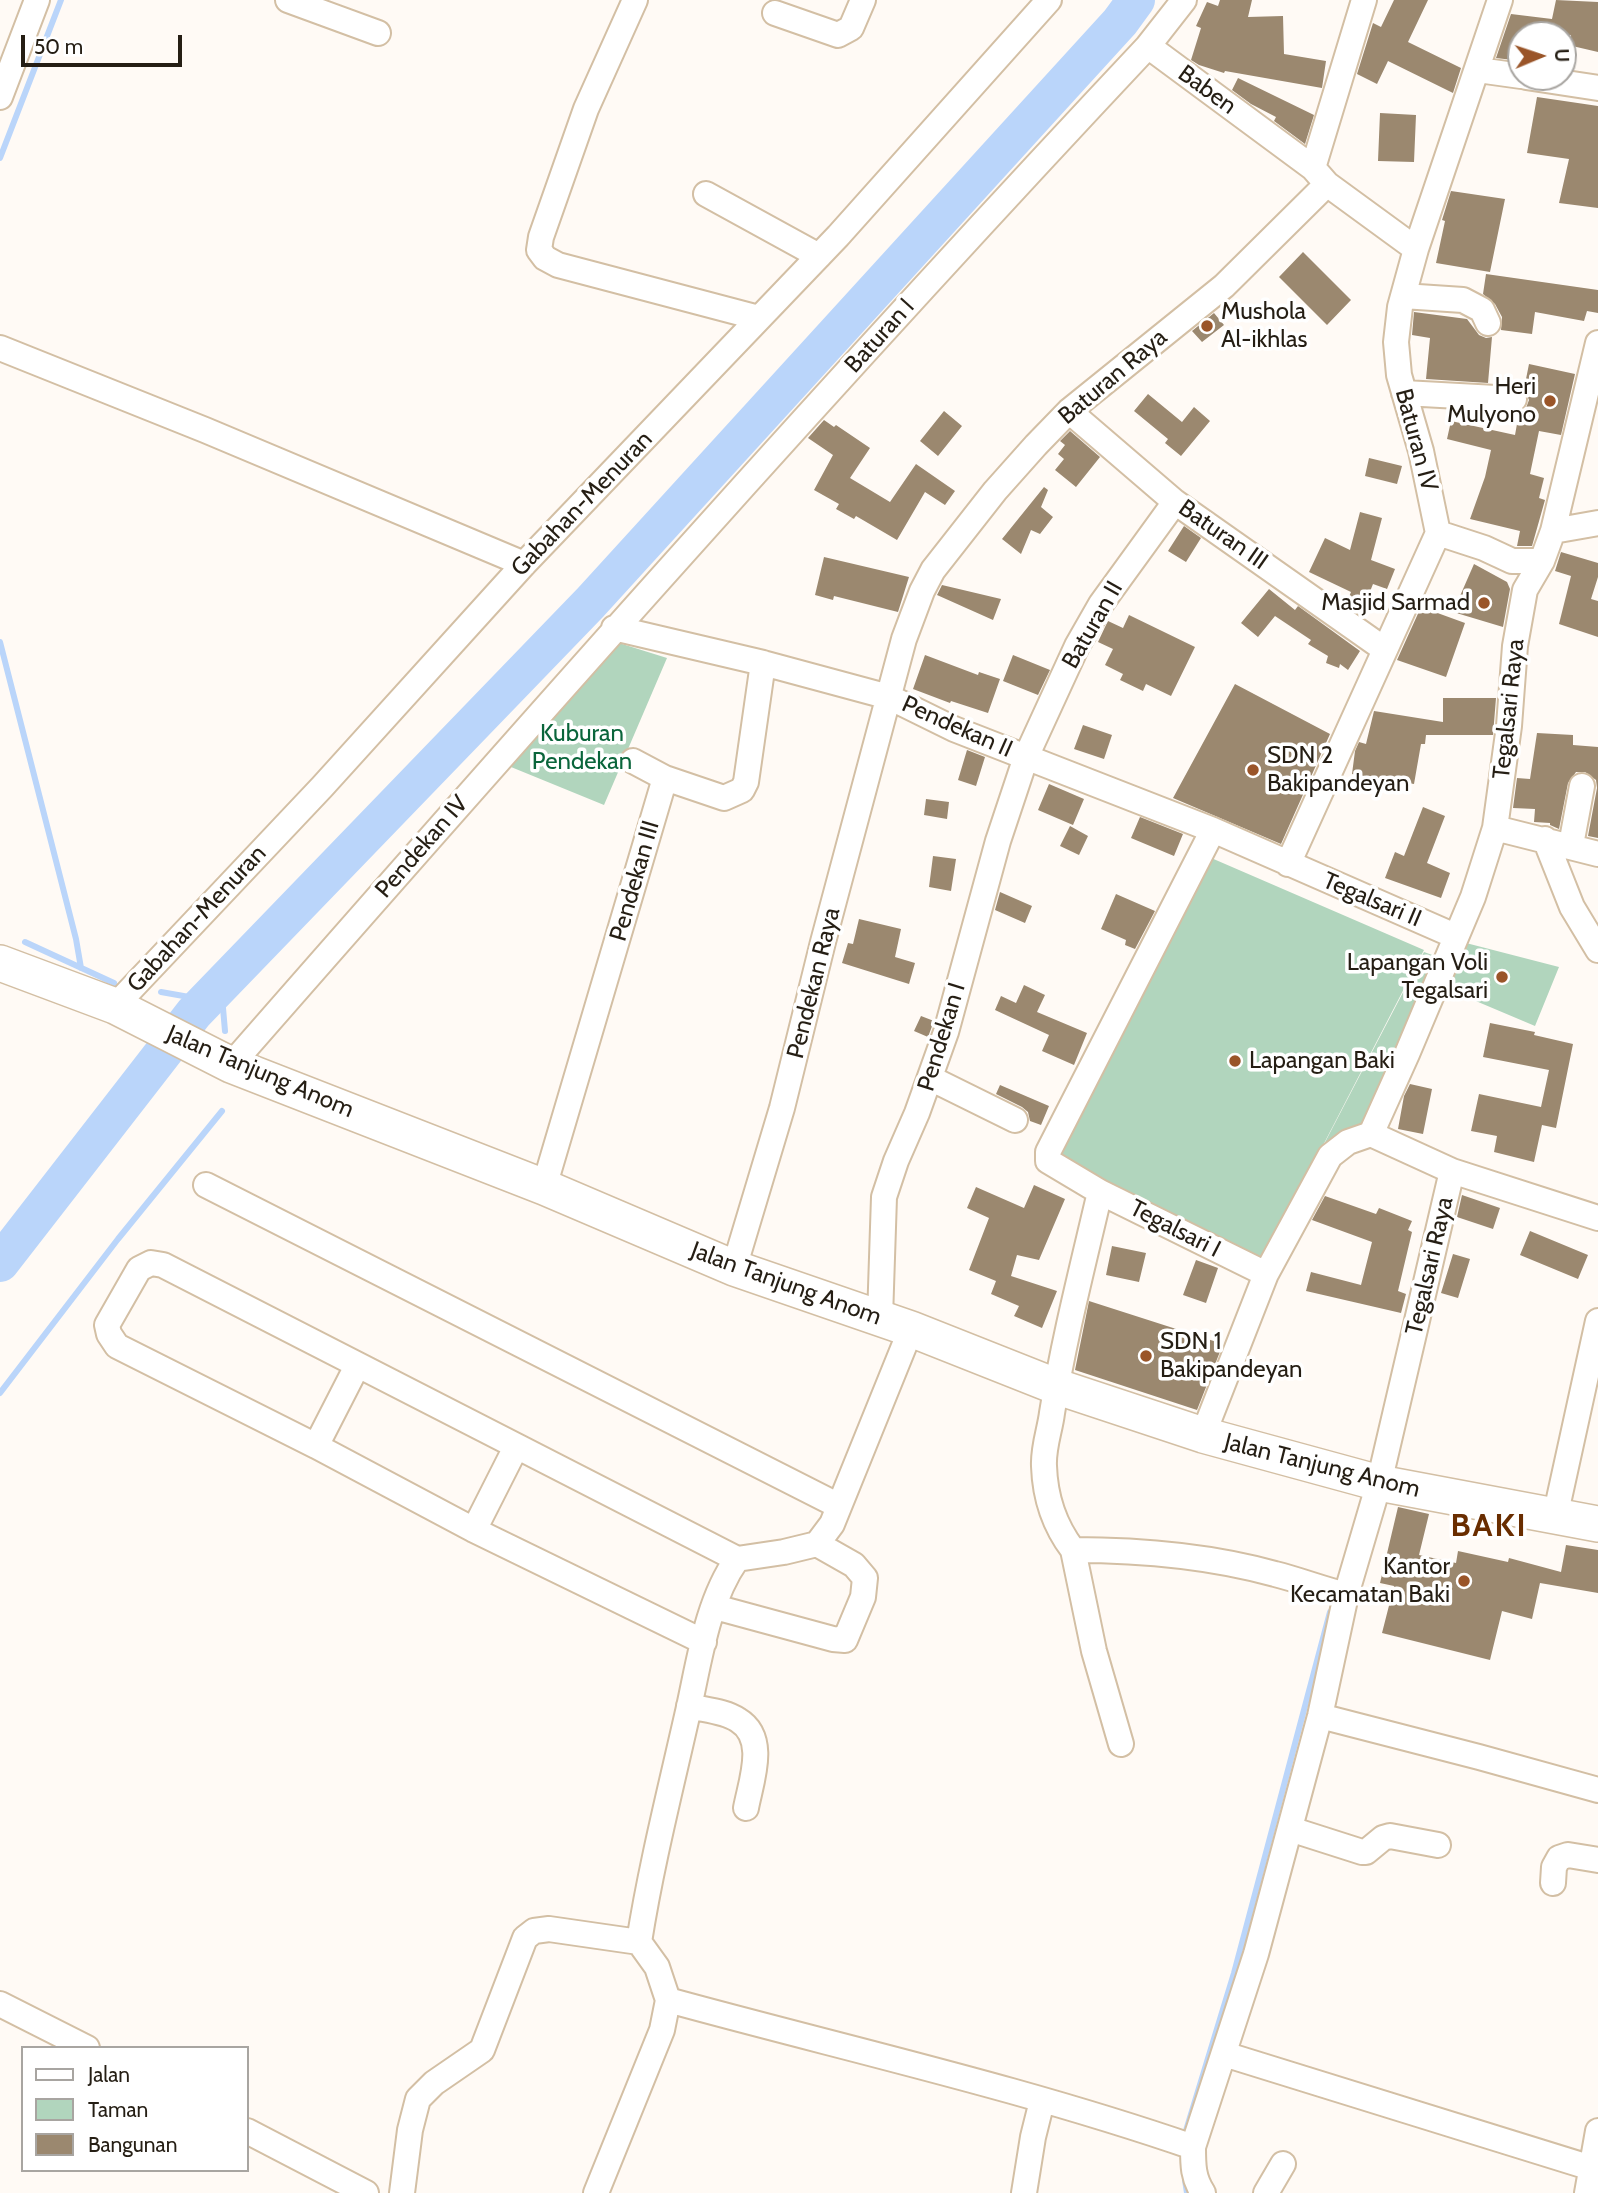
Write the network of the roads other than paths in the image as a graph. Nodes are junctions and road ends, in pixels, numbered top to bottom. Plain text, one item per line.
1 (37, 0) edge
2 (288, 0) edge
3 (635, 0) edge
4 (863, 0) edge
5 (1049, 0) edge
6 (1184, 0) edge
7 (1364, 0) edge
8 (1500, 0) edge
9 (775, 13) dead end
10 (379, 33) dead end
11 (1148, 46) junction
12 (1478, 70) junction
13 (1507, 75) edge
14 (1577, 85) edge
15 (1598, 88) edge
16 (0, 97) edge
17 (1320, 176) junction
18 (706, 194) dead end
19 (1416, 249) junction
20 (819, 256) junction
21 (1403, 296) junction
22 (759, 318) junction
23 (1488, 323) dead end
24 (1598, 343) edge
25 (0, 348) edge
26 (1404, 393) junction
27 (1514, 399) dead end
28 (1069, 411) junction
29 (1175, 502) junction
30 (1598, 523) edge
31 (1553, 531) junction
32 (1438, 533) junction
33 (1512, 561) junction
34 (1542, 561) junction
35 (524, 564) junction
36 (1525, 590) junction
37 (614, 628) junction
38 (1384, 649) junction
39 (763, 663) junction
40 (889, 697) junction
41 (1026, 757) junction
42 (633, 761) dead end
43 (665, 778) junction
44 (1582, 786) dead end
45 (1495, 828) junction
46 (1213, 830) junction
47 (1545, 839) junction
48 (1571, 845) junction
49 (1598, 854) edge
50 (1288, 864) junction
51 (1455, 936) junction
52 (1598, 950) edge
53 (0, 963) edge
54 (129, 1013) junction
55 (221, 1060) junction
56 (930, 1078) junction
57 (1015, 1120) dead end
58 (1371, 1134) junction
59 (1452, 1171) junction
60 (206, 1185) dead end
61 (544, 1187) junction
62 (1100, 1192) junction
63 (1598, 1219) edge
64 (734, 1268) junction
65 (1266, 1274) junction
66 (1598, 1321) edge
67 (896, 1323) junction
68 (357, 1366) junction
69 (1055, 1386) junction
70 (1203, 1435) junction
71 (316, 1446) junction
72 (516, 1447) junction
73 (1379, 1483) junction
74 (839, 1506) junction
75 (1555, 1517) junction
76 (1598, 1524) edge
77 (474, 1530) junction
78 (817, 1544) junction
79 (1073, 1550) junction
80 (737, 1559) junction
81 (1346, 1595) junction
82 (715, 1607) junction
83 (704, 1642) junction
84 (690, 1706) junction
85 (1320, 1716) junction
86 (1121, 1744) dead end
87 (1598, 1790) edge
88 (746, 1808) dead end
89 (1290, 1829) junction
90 (1438, 1845) dead end
91 (1598, 1860) edge
92 (1553, 1883) dead end
93 (639, 1942) junction
94 (668, 2000) junction
95 (0, 2004) edge
96 (83, 2046) edge
97 (1224, 2054) junction
98 (1042, 2101) junction
99 (1598, 2131) edge
100 (248, 2132) edge
101 (1187, 2145) junction
102 (1283, 2164) dead end
103 (1594, 2169) edge
104 (366, 2193) edge
105 (402, 2193) edge
106 (596, 2193) edge
107 (1024, 2193) edge
108 (1203, 2193) edge
109 (1266, 2193) edge
110 (1587, 2193) edge

1 - 16 street
2 - 10 street
3 - 22 street
4 - 9 street
5 - 20 street, Gabahan-Menuran
6 - 11 street
7 - 17 street
8 - 12 street, Baturan IV
11 - 17 street, Baben
11 - 37 street, Baturan I
12 - 13 street
12 - 19 street, Baturan IV
14 - 15 street
17 - 19 street
17 - 28 street, Baturan Raya
18 - 20 street
19 - 21 street, Baturan IV
20 - 22 street, Gabahan-Menuran
21 - 23 street
21 - 26 street, Baturan IV
22 - 35 street, Gabahan-Menuran
24 - 31 street, Tegalsari Raya
25 - 35 street
26 - 27 street
26 - 32 street, Baturan IV
28 - 29 street, Baturan III
28 - 40 street, Baturan Raya
29 - 38 street, Baturan III
29 - 41 street, Baturan II
30 - 31 street
31 - 34 street, Tegalsari Raya
32 - 33 street
32 - 38 street
33 - 34 street
33 - 36 street
34 - 36 street, Tegalsari Raya
35 - 54 street, Gabahan-Menuran
36 - 45 street, Tegalsari Raya
37 - 39 street, Pendekan II
37 - 55 street, Pendekan IV
38 - 50 street
39 - 40 street, Pendekan II
39 - 43 street
40 - 41 street, Pendekan II
40 - 64 street, Pendekan Raya
41 - 46 street, Pendekan II
41 - 56 street, Pendekan I
42 - 43 street
43 - 61 street, Pendekan III
44 - 48 street
45 - 47 street
45 - 51 street, Tegalsari Raya
46 - 50 street, Pendekan II
46 - 62 street
47 - 48 street
47 - 52 street
48 - 49 street
50 - 51 street, Tegalsari II
51 - 58 street, Tegalsari Raya
53 - 54 main road, Jalan Tanjung Anom
54 - 55 main road, Jalan Tanjung Anom
55 - 61 main road, Jalan Tanjung Anom
56 - 57 street
56 - 67 street, Pendekan I
58 - 59 street, Tegalsari Raya
58 - 65 street
59 - 63 street
59 - 73 street, Tegalsari Raya
60 - 74 street
61 - 64 main road, Jalan Tanjung Anom
62 - 65 street, Tegalsari I
62 - 69 street, Tegalsari I
64 - 67 main road, Jalan Tanjung Anom
65 - 70 street
66 - 75 street
67 - 69 main road, Jalan Tanjung Anom
67 - 74 street
68 - 71 street
68 - 71 street
68 - 72 street
69 - 70 main road, Jalan Tanjung Anom
69 - 79 street, Tegalsari I
70 - 73 main road, Jalan Tanjung Anom
71 - 77 street
72 - 77 street
72 - 80 street
73 - 75 main road, Jalan Tanjung Anom
73 - 81 street, Tegalsari Raya
74 - 78 street
75 - 76 main road, Jalan Tanjung Anom
77 - 83 street
78 - 80 street
78 - 82 street
79 - 81 street
79 - 86 street, Tegalsari I
80 - 82 street
81 - 85 street, Tegalsari Raya
82 - 83 street
83 - 84 street
84 - 88 street
84 - 93 street
85 - 87 street
85 - 89 street, Tegalsari Raya
89 - 90 street
89 - 97 street, Tegalsari Raya
91 - 92 street
93 - 94 street
93 - 105 street
94 - 98 street
94 - 106 street
95 - 96 street
97 - 101 street, Tegalsari Raya
97 - 103 street
98 - 101 street
98 - 107 street
99 - 103 street
100 - 104 street
101 - 108 street
102 - 109 street
103 - 110 street

